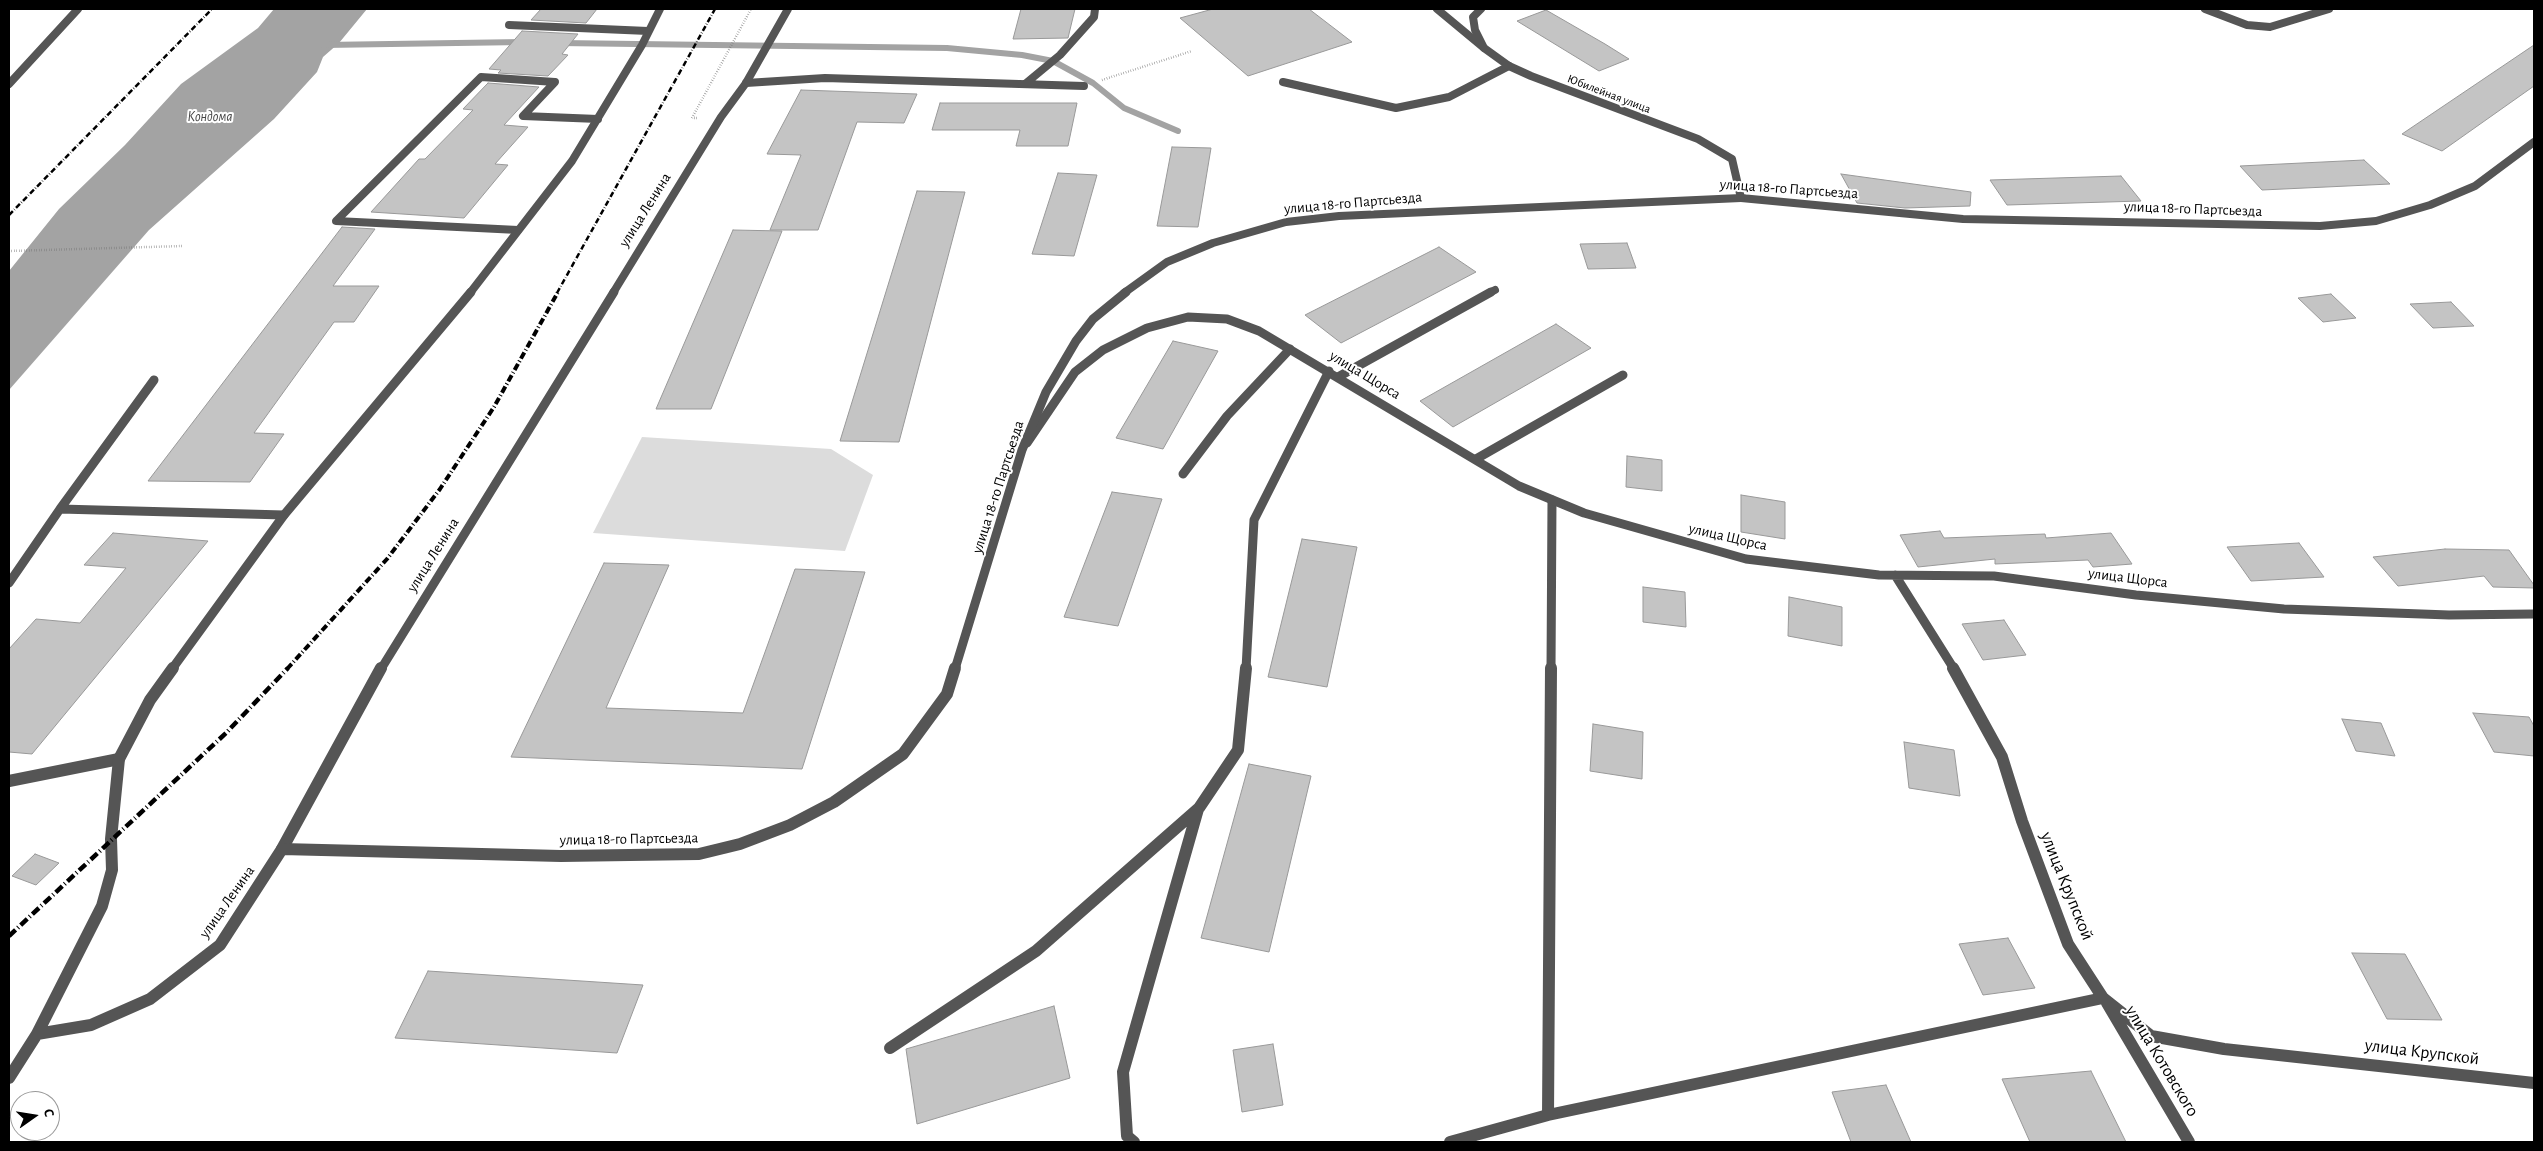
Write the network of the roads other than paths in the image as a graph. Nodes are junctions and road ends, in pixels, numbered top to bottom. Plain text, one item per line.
1 (78, 9) edge
2 (660, 9) edge
3 (788, 9) edge
4 (1095, 9) edge
5 (1436, 9) edge
6 (1481, 9) edge
7 (2205, 9) edge
8 (2329, 9) edge
9 (509, 25) dead end
10 (648, 31) junction
11 (1484, 48) junction
12 (1509, 66) junction
13 (1283, 82) dead end
14 (746, 83) junction
15 (9, 84) edge
16 (1025, 84) junction
17 (1084, 86) road end
18 (598, 119) junction
19 (2534, 142) edge
20 (1741, 198) junction
21 (518, 230) junction
22 (1495, 290) dead end
23 (1290, 349) junction
24 (1334, 374) junction
25 (1622, 375) dead end
26 (154, 380) dead end
27 (1022, 450) junction
28 (1476, 459) junction
29 (1183, 474) dead end
30 (1552, 500) junction
31 (60, 509) junction
32 (284, 515) junction
33 (1895, 575) junction
34 (9, 583) edge
35 (2534, 614) edge
36 (119, 759) junction
37 (9, 781) edge
38 (1199, 808) junction
39 (282, 849) junction
40 (2103, 998) junction
41 (37, 1034) junction
42 (890, 1048) dead end
43 (9, 1078) edge
44 (2534, 1084) edge
45 (1548, 1115) junction
46 (1134, 1142) edge
47 (1450, 1142) edge
48 (2189, 1142) edge

1 - 15 street
2 - 10 street
3 - 14 street, улица Ленина
4 - 16 street
5 - 11 street, Юбилейная улица
6 - 11 street
7 - 8 street
9 - 10 street
10 - 18 street
11 - 12 street, Юбилейная улица
12 - 13 street
12 - 20 street, Юбилейная улица
14 - 16 street
14 - 39 street, улица Ленина
16 - 17 street
18 - 21 street
18 - 21 street
19 - 20 street, улица 18-го Партсьезда
20 - 27 street, улица 18-го Партсьезда
21 - 32 street
22 - 24 street
23 - 24 street, улица Щорса
23 - 27 street, улица Щорса
23 - 29 street
24 - 28 street, улица Щорса
24 - 38 street
25 - 28 street
26 - 31 street
27 - 39 street, улица 18-го Партсьезда
28 - 30 street, улица Щорса
30 - 33 street, улица Щорса
30 - 45 street
31 - 32 street
31 - 34 street
32 - 36 street
33 - 35 street, улица Щорса
33 - 40 street, улица Крупской
36 - 37 street
36 - 41 street
38 - 42 street
38 - 46 street
39 - 41 street, улица Ленина
40 - 44 street, улица Крупской
40 - 45 street
40 - 48 street, улица Котовского
41 - 43 street
45 - 47 street

